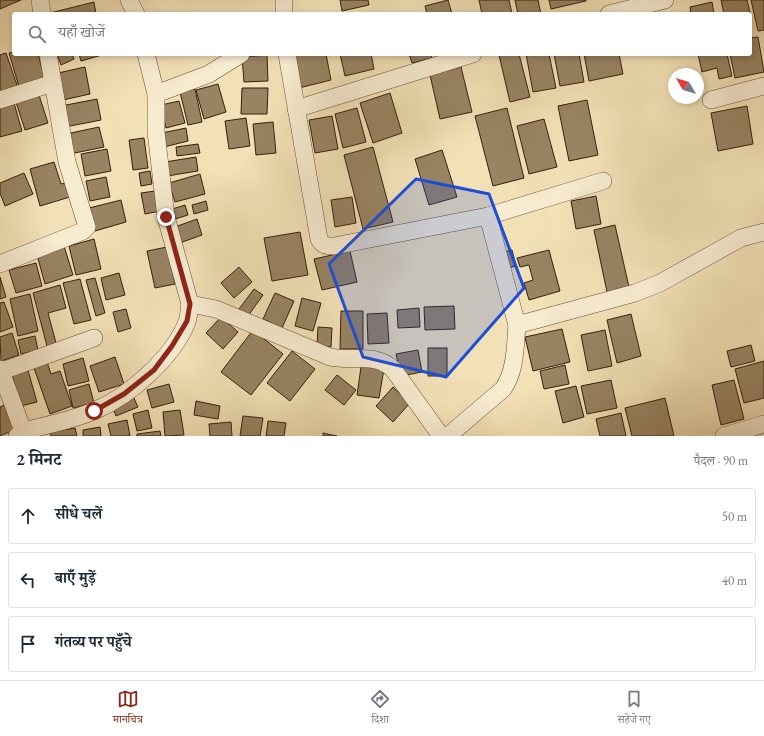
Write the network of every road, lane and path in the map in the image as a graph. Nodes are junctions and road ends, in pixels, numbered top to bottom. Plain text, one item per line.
1 (40, 0) edge
2 (129, 0) edge
3 (284, 0) edge
4 (665, 0) edge
5 (42, 12) edge
6 (135, 12) edge
7 (284, 12) edge
8 (617, 12) edge
9 (48, 56) edge
10 (146, 56) edge
11 (238, 56) edge
12 (287, 56) edge
13 (468, 56) edge
14 (53, 83) junction
15 (764, 86) edge
16 (156, 94) junction
17 (0, 100) edge
18 (711, 100) dead end
19 (296, 110) junction
20 (603, 181) dead end
21 (488, 216) junction
22 (764, 232) edge
23 (0, 264) edge
24 (190, 304) junction
25 (517, 325) junction
26 (94, 338) dead end
27 (1, 370) edge
28 (764, 424) edge
29 (20, 434) edge
30 (441, 436) edge
31 (448, 436) edge
32 (724, 436) edge

1 - 5 street
2 - 6 street
3 - 7 street
4 - 8 street
9 - 14 street
10 - 16 street
11 - 16 street
12 - 19 street
13 - 19 street
14 - 17 street
14 - 23 street
15 - 18 street
16 - 24 street
19 - 21 street
20 - 21 street
21 - 25 street
22 - 25 street
24 - 29 street
24 - 30 street
25 - 31 street
26 - 27 street
27 - 29 street
28 - 32 street

